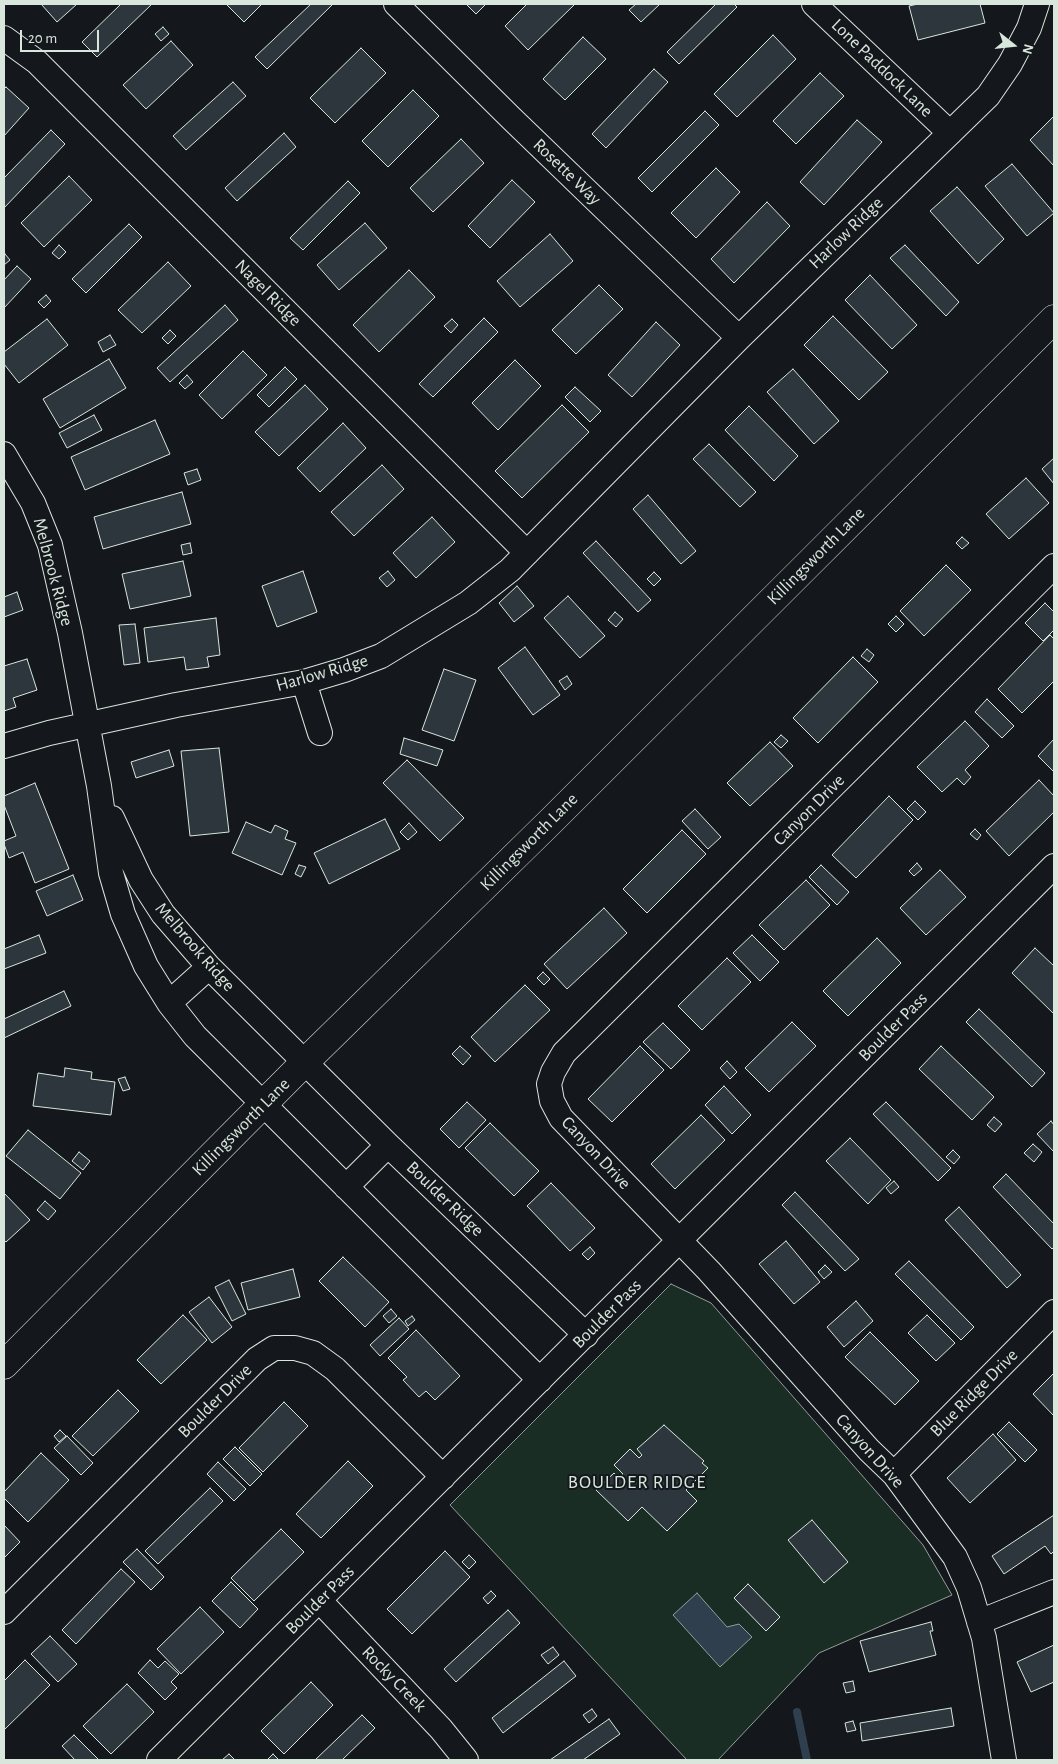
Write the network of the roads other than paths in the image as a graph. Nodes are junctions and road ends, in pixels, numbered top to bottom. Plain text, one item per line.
1 (396, 4) edge
2 (814, 4) edge
3 (1037, 4) edge
4 (4, 38) edge
5 (950, 133) junction
6 (1054, 319) edge
7 (739, 338) junction
8 (4, 454) edge
9 (527, 553) junction
10 (1054, 566) edge
11 (304, 682) junction
12 (87, 725) junction
13 (320, 733) dead end
14 (4, 746) edge
15 (99, 786) junction
16 (1054, 866) edge
17 (208, 967) junction
18 (169, 1003) junction
19 (305, 1062) junction
20 (263, 1104) junction
21 (388, 1145) junction
22 (346, 1187) junction
23 (680, 1241) junction
24 (1054, 1312) edge
25 (586, 1335) junction
26 (4, 1365) edge
27 (540, 1380) junction
28 (894, 1474) junction
29 (443, 1477) junction
30 (1054, 1592) edge
31 (319, 1600) junction
32 (4, 1612) edge
33 (979, 1622) junction
34 (159, 1760) edge
35 (466, 1760) edge
36 (1004, 1760) edge

1 - 7 street, Rosette Way
2 - 5 street, Lone Paddock Lane
3 - 5 street, Harlow Ridge
4 - 9 street, Nagel Ridge
5 - 7 street, Harlow Ridge
6 - 19 street, Killingsworth Lane
7 - 9 street, Harlow Ridge
8 - 12 street, Melbrook Ridge
9 - 11 street, Harlow Ridge
10 - 23 street, Canyon Drive
11 - 12 street, Harlow Ridge
11 - 13 street
12 - 14 street, Harlow Ridge
12 - 15 street, Melbrook Ridge
15 - 17 street, Melbrook Ridge
15 - 18 street, Melbrook Ridge
16 - 23 street, Boulder Pass
17 - 18 street
17 - 19 street, Melbrook Ridge
18 - 20 street, Melbrook Ridge
19 - 20 street, Killingsworth Lane
19 - 21 street, Boulder Ridge
20 - 22 street
20 - 26 street, Killingsworth Lane
21 - 22 street
21 - 25 street, Boulder Ridge
22 - 27 street
23 - 25 street, Boulder Pass
23 - 28 street, Canyon Drive
24 - 28 street, Blue Ridge Drive
25 - 27 street, Boulder Pass
27 - 29 street, Boulder Pass
28 - 33 street, Canyon Drive
29 - 31 street, Boulder Pass
29 - 32 street, Boulder Drive
30 - 33 street
31 - 34 street, Boulder Pass
31 - 35 street, Rocky Creek
33 - 36 street, Canyon Drive

